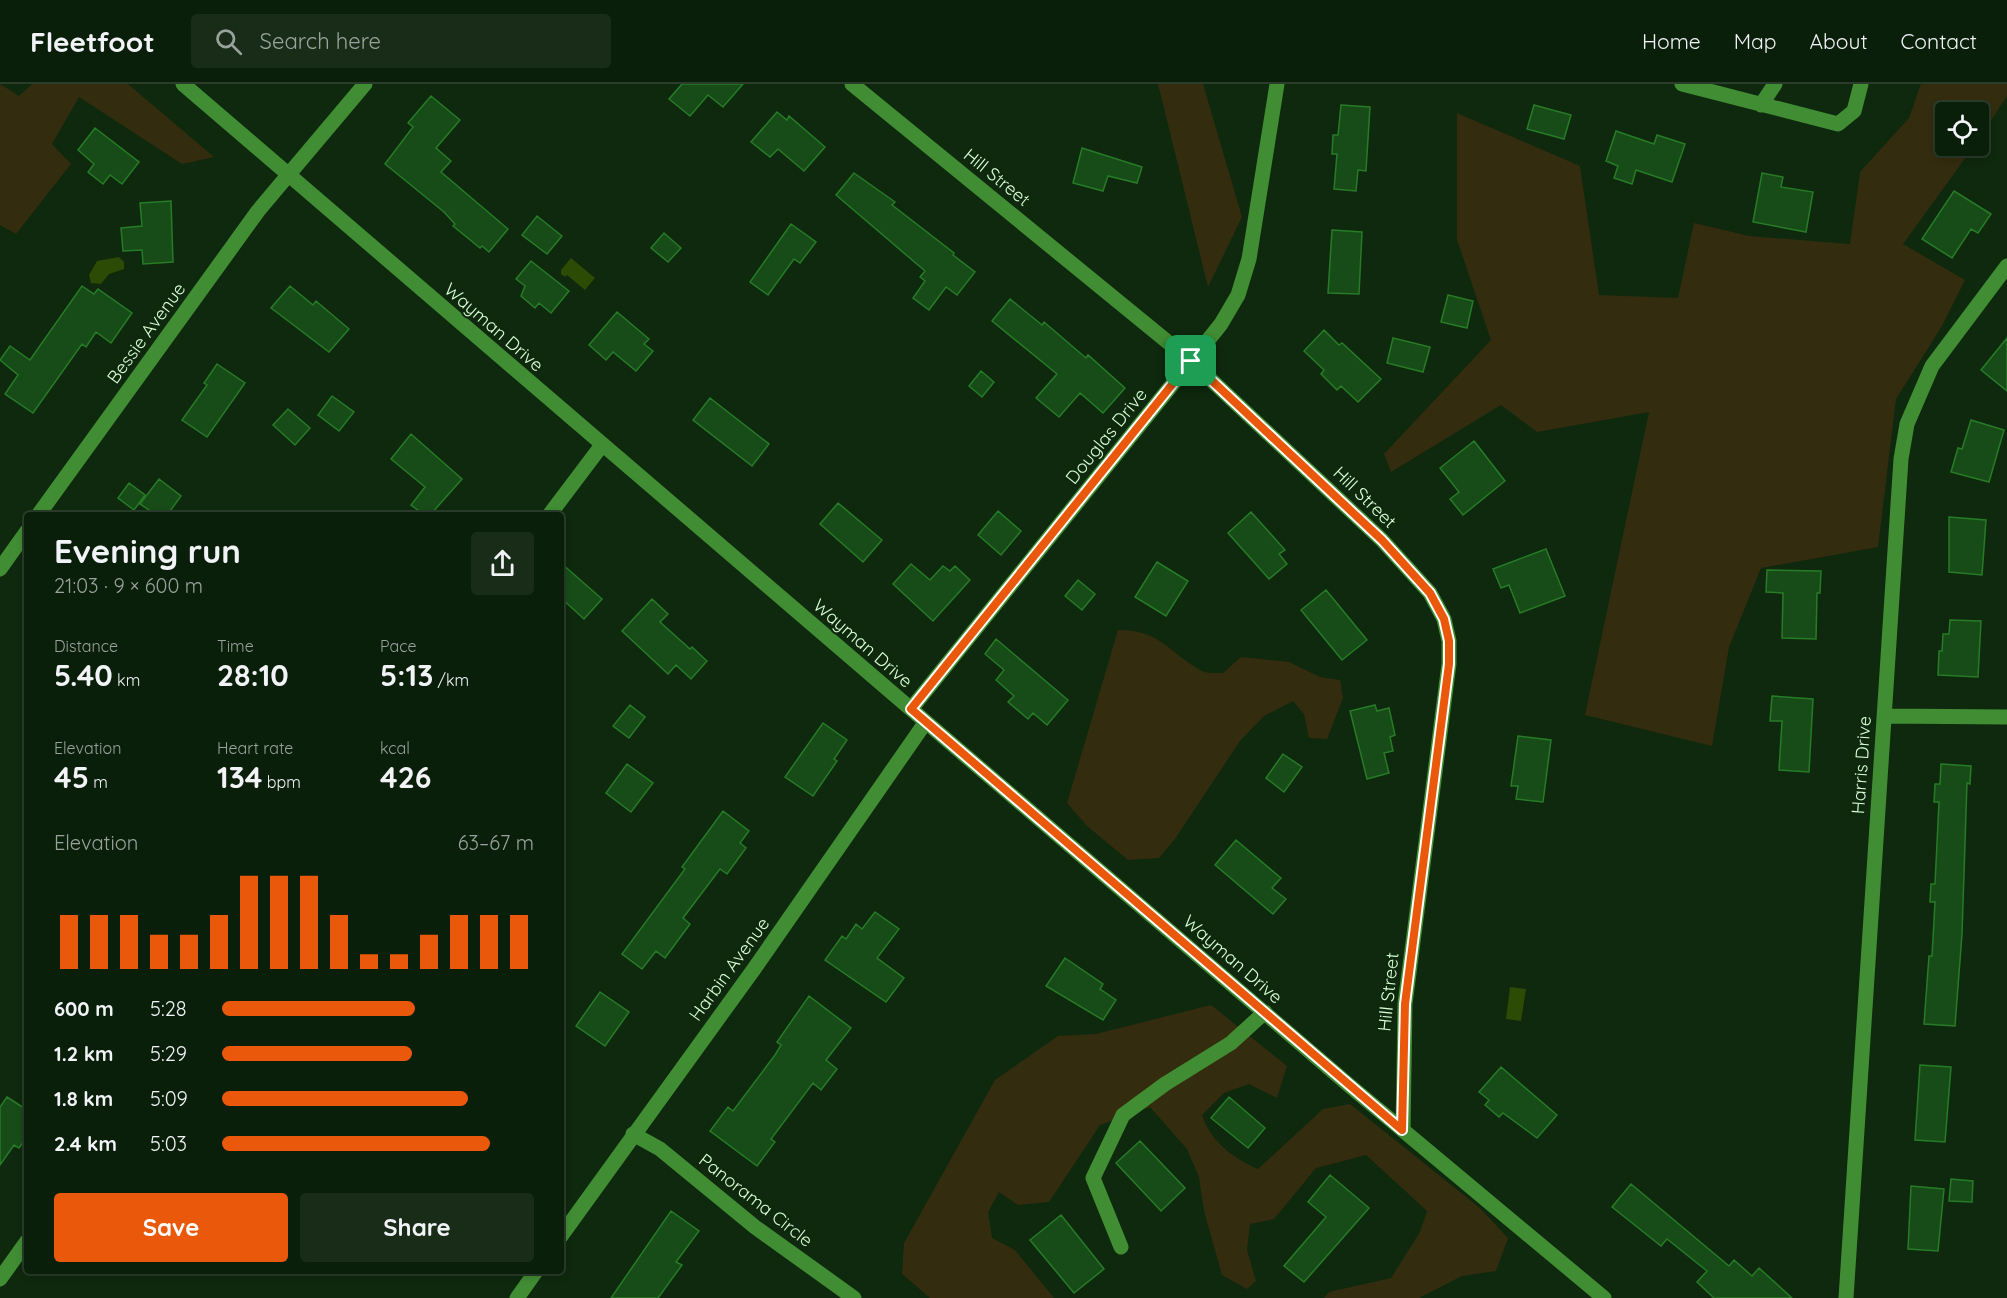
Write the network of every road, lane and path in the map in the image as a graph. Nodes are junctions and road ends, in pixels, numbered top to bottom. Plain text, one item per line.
1 (183, 84) edge
2 (365, 84) edge
3 (852, 84) edge
4 (1277, 84) edge
5 (1682, 84) edge
6 (1775, 84) edge
7 (1861, 84) edge
8 (1761, 105) junction
9 (288, 176) junction
10 (2007, 266) edge
11 (1191, 361) junction
12 (602, 446) junction
13 (40, 512) edge
14 (552, 512) edge
15 (24, 535) edge
16 (0, 569) edge
17 (911, 709) junction
18 (1884, 716) junction
19 (2007, 717) edge
20 (925, 723) junction
21 (1265, 1012) junction
22 (1402, 1130) junction
23 (633, 1134) junction
24 (564, 1232) edge
25 (24, 1245) edge
26 (1121, 1247) dead end
27 (534, 1274) edge
28 (0, 1279) edge
29 (517, 1298) edge
30 (854, 1298) edge
31 (1604, 1298) edge
32 (1846, 1298) edge

1 - 9 street, Wayman Drive
2 - 9 street, Bessie Avenue
3 - 11 street, Hill Street
4 - 11 street, Douglas Drive
5 - 8 street
6 - 8 street
7 - 8 street
9 - 12 street, Wayman Drive
9 - 13 street, Bessie Avenue
10 - 18 street, Harris Drive
11 - 17 street, Douglas Drive
11 - 22 street, Hill Street
12 - 14 street
12 - 17 street, Wayman Drive
15 - 16 street
17 - 20 street, Wayman Drive
18 - 19 street
18 - 32 street, Harris Drive
20 - 21 street, Wayman Drive
20 - 23 street, Harbin Avenue
21 - 22 street, Wayman Drive
21 - 26 street
22 - 31 street, Wayman Drive
23 - 24 street, Harbin Avenue
23 - 30 street, Panorama Circle
25 - 28 street
27 - 29 street

